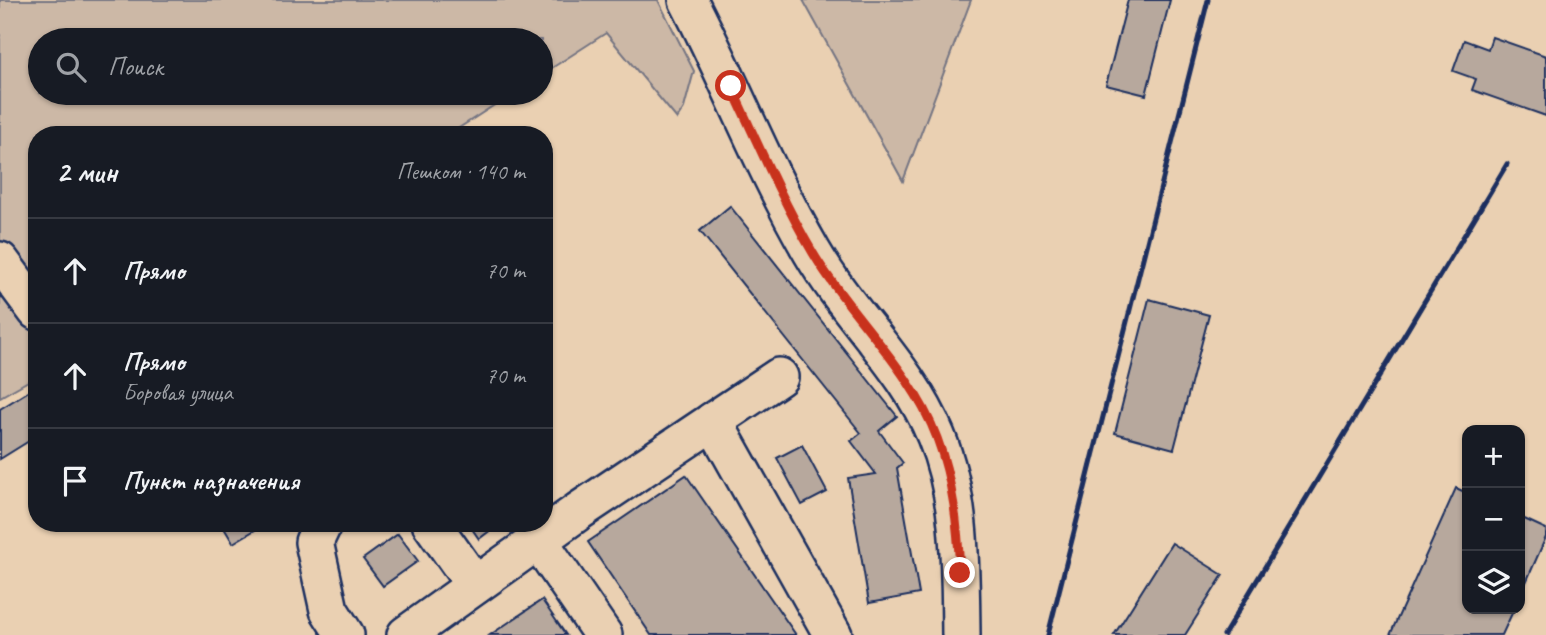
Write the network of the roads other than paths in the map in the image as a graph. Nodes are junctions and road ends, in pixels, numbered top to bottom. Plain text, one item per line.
1 (688, 0) edge
2 (0, 261) edge
3 (28, 299) edge
4 (779, 377) dead end
5 (713, 421) junction
6 (553, 530) edge
7 (319, 532) edge
8 (437, 532) edge
9 (550, 532) edge
10 (538, 540) junction
11 (475, 585) junction
12 (345, 635) edge
13 (406, 635) edge
14 (603, 635) edge
15 (833, 635) edge
16 (961, 635) edge

1 - 16 street
2 - 3 street
4 - 5 street
5 - 6 street
5 - 15 street
7 - 12 street
8 - 11 street
9 - 10 street
10 - 11 street
10 - 14 street
11 - 13 street

